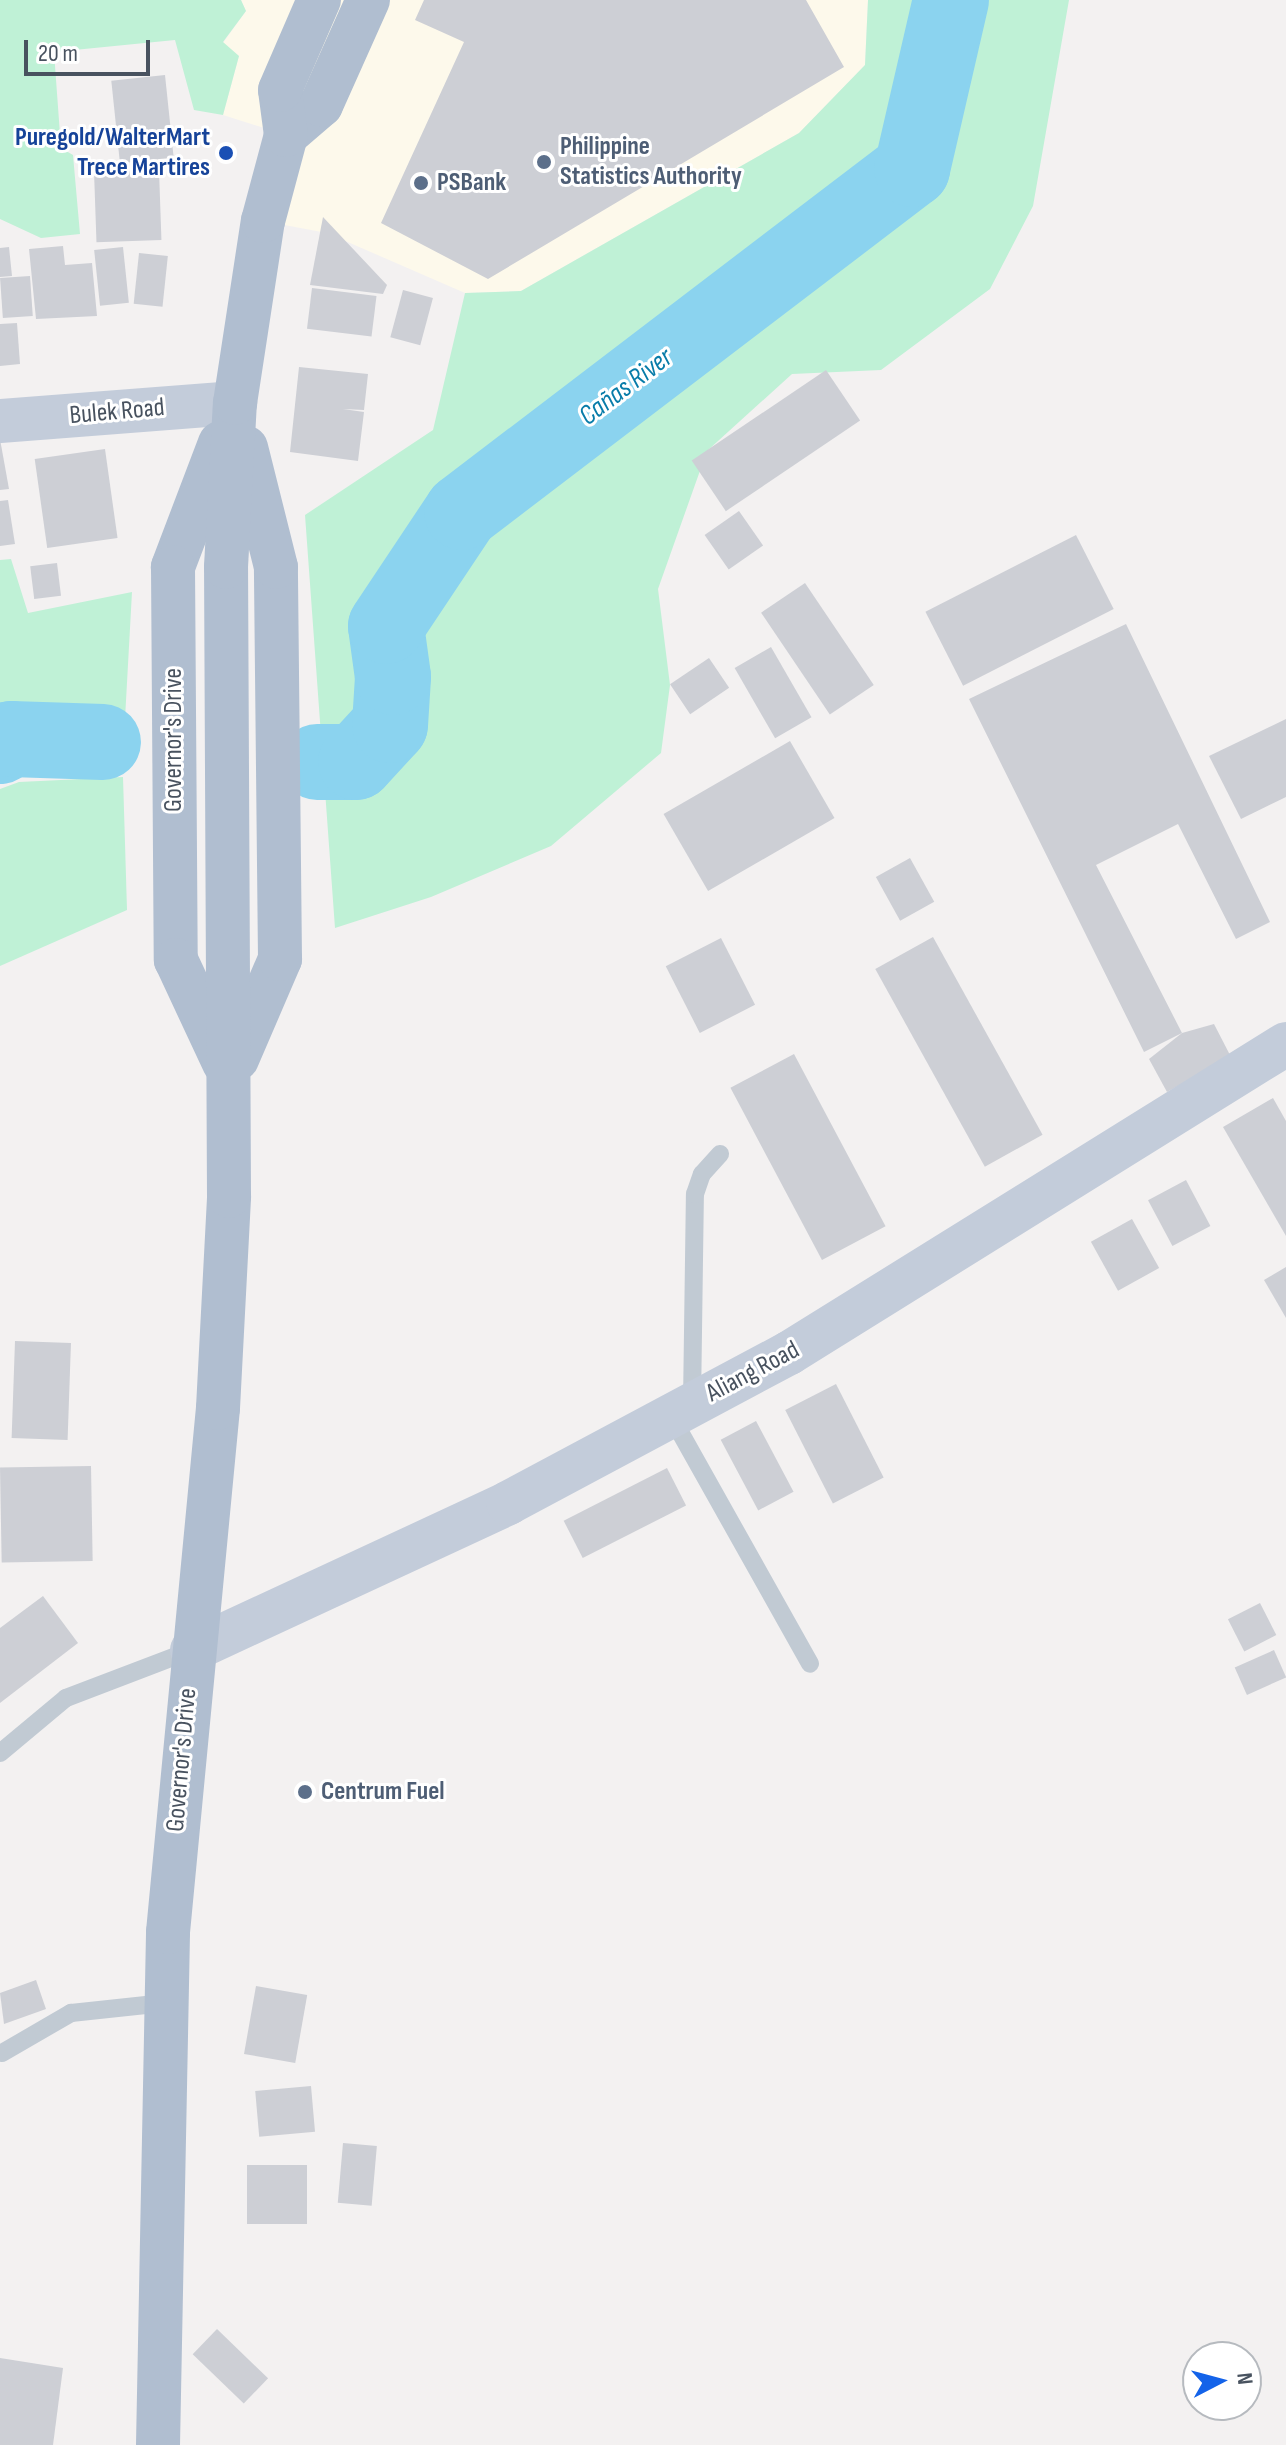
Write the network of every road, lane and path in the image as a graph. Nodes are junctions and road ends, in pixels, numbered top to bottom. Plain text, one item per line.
1 (319, 0) edge
2 (368, 0) edge
3 (286, 135) junction
4 (235, 403) junction
5 (0, 421) edge
6 (1286, 1044) edge
7 (230, 1076) junction
8 (720, 1154) dead end
9 (681, 1410) junction
10 (192, 1650) junction
11 (810, 1664) dead end
12 (0, 1753) edge
13 (164, 2003) junction
14 (2, 2053) dead end
15 (158, 2445) edge

1 - 3 main road, Governor's Drive
2 - 3 main road
3 - 4 main road, Governor's Drive
4 - 5 street, Bulek Road
4 - 7 main road, Governor's Drive
4 - 7 main road, Governor's Drive
4 - 7 main road, Governor's Drive
6 - 9 street, Aliang Road
7 - 10 main road, Governor's Drive
8 - 9 lane
9 - 10 street, Aliang Road
9 - 11 lane
10 - 12 lane
10 - 13 main road, Governor's Drive
13 - 14 lane
13 - 15 main road, Governor's Drive

